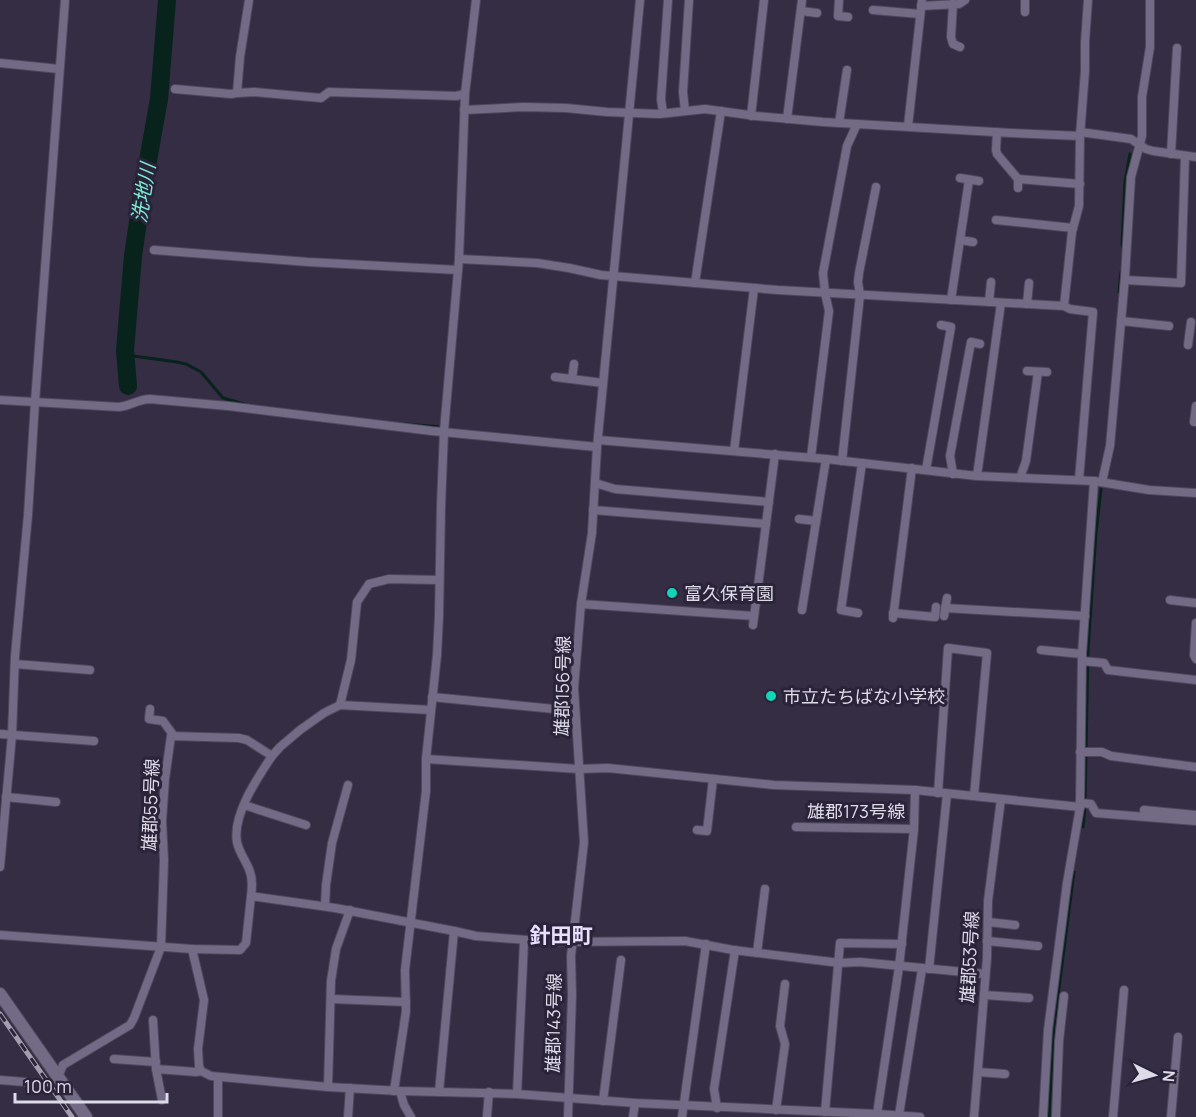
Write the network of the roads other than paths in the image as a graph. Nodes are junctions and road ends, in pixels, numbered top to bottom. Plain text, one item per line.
1 (64, 0) edge
2 (249, 0) edge
3 (476, 0) edge
4 (640, 0) edge
5 (668, 0) edge
6 (689, 0) edge
7 (764, 0) edge
8 (802, 0) edge
9 (839, 0) edge
10 (965, 0) edge
11 (1024, 0) edge
12 (1088, 0) edge
13 (1150, 0) edge
14 (953, 4) junction
15 (921, 7) edge
16 (873, 10) dead end
17 (801, 11) junction
18 (1025, 12) dead end
19 (817, 13) dead end
20 (848, 17) dead end
21 (960, 47) dead end
22 (1177, 48) dead end
23 (0, 63) edge
24 (59, 69) junction
25 (847, 70) dead end
26 (176, 89) dead end
27 (237, 93) junction
28 (465, 94) junction
29 (464, 110) junction
30 (685, 111) junction
31 (721, 111) junction
32 (629, 113) junction
33 (663, 113) junction
34 (751, 116) junction
35 (787, 119) junction
36 (839, 123) junction
37 (857, 124) junction
38 (908, 126) junction
39 (997, 132) junction
40 (1080, 134) junction
41 (1140, 145) junction
42 (1171, 154) junction
43 (1185, 156) junction
44 (1196, 158) edge
45 (979, 181) dead end
46 (1080, 184) junction
47 (876, 187) dead end
48 (874, 198) junction
49 (884, 200) dead end
50 (1009, 211) dead end
51 (996, 220) dead end
52 (1008, 222) junction
53 (1073, 228) junction
54 (960, 240) junction
55 (973, 242) dead end
56 (154, 249) dead end
57 (459, 259) junction
58 (458, 270) junction
59 (613, 277) junction
60 (1125, 280) junction
61 (991, 282) dead end
62 (695, 283) junction
63 (1029, 284) dead end
64 (754, 288) junction
65 (825, 293) junction
66 (860, 295) junction
67 (951, 300) junction
68 (989, 302) junction
69 (1001, 303) junction
70 (1027, 304) junction
71 (1064, 306) junction
72 (1121, 321) junction
73 (1191, 322) dead end
74 (941, 325) dead end
75 (1168, 326) dead end
76 (1193, 334) edge
77 (980, 344) dead end
78 (1188, 345) dead end
79 (814, 351) dead end
80 (824, 353) junction
81 (574, 363) dead end
82 (934, 366) dead end
83 (944, 368) junction
84 (1027, 371) dead end
85 (555, 376) dead end
86 (572, 379) junction
87 (964, 379) junction
88 (975, 381) dead end
89 (603, 383) junction
90 (0, 400) edge
91 (35, 402) junction
92 (1196, 406) edge
93 (926, 412) dead end
94 (1196, 412) edge
95 (936, 414) junction
96 (1194, 422) dead end
97 (955, 429) junction
98 (444, 431) junction
99 (965, 431) dead end
100 (1029, 436) junction
101 (1040, 437) dead end
102 (597, 443) junction
103 (734, 451) junction
104 (775, 454) junction
105 (811, 457) junction
106 (826, 459) junction
107 (842, 461) junction
108 (862, 464) junction
109 (912, 468) junction
110 (926, 470) junction
111 (953, 474) junction
112 (977, 476) junction
113 (1020, 478) junction
114 (1079, 480) junction
115 (1098, 482) junction
116 (595, 483) junction
117 (1196, 493) edge
118 (769, 502) junction
119 (593, 510) junction
120 (799, 519) dead end
121 (816, 521) junction
122 (766, 524) junction
123 (439, 580) junction
124 (709, 593) dead end
125 (756, 597) junction
126 (946, 598) dead end
127 (1170, 600) dead end
128 (1196, 603) edge
129 (581, 604) junction
130 (802, 610) dead end
131 (942, 610) junction
132 (1020, 612) junction
133 (858, 613) dead end
134 (1085, 616) junction
135 (1020, 622) dead end
136 (1196, 623) edge
137 (1041, 650) dead end
138 (1196, 659) edge
139 (1085, 660) junction
140 (15, 664) junction
141 (90, 670) dead end
142 (1196, 680) edge
143 (432, 697) junction
144 (340, 705) junction
145 (150, 709) dead end
146 (431, 710) junction
147 (575, 711) junction
148 (0, 734) edge
149 (12, 735) junction
150 (174, 736) junction
151 (94, 741) dead end
152 (1085, 752) junction
153 (272, 756) junction
154 (426, 759) junction
155 (1196, 767) edge
156 (579, 769) junction
157 (713, 779) junction
158 (348, 785) dead end
159 (915, 790) junction
160 (942, 793) junction
161 (974, 796) junction
162 (6, 797) junction
163 (1001, 799) junction
164 (56, 801) dead end
165 (244, 805) junction
166 (1080, 805) junction
167 (1144, 810) dead end
168 (1196, 815) edge
169 (1196, 821) edge
170 (306, 825) dead end
171 (796, 827) dead end
172 (914, 829) junction
173 (698, 830) dead end
174 (0, 867) edge
175 (765, 889) dead end
176 (251, 896) junction
177 (325, 906) junction
178 (350, 910) junction
179 (988, 922) junction
180 (411, 924) junction
181 (1015, 925) dead end
182 (454, 931) junction
183 (0, 935) edge
184 (524, 940) junction
185 (987, 941) junction
186 (572, 943) junction
187 (706, 944) junction
188 (902, 944) junction
189 (1038, 946) dead end
190 (161, 947) junction
191 (192, 950) junction
192 (735, 950) junction
193 (757, 953) junction
194 (621, 960) dead end
195 (840, 963) junction
196 (899, 967) junction
197 (926, 969) junction
198 (986, 974) junction
199 (785, 984) dead end
200 (1124, 990) dead end
201 (0, 993) edge
202 (984, 995) junction
203 (1029, 998) dead end
204 (332, 999) junction
205 (772, 999) dead end
206 (783, 1000) junction
207 (1074, 1001) dead end
208 (406, 1002) junction
209 (153, 1020) dead end
210 (1178, 1037) dead end
211 (114, 1059) dead end
212 (156, 1065) junction
213 (201, 1071) junction
214 (978, 1072) junction
215 (1005, 1074) dead end
216 (58, 1077) junction
217 (218, 1077) junction
218 (0, 1080) edge
219 (25, 1082) dead end
220 (328, 1087) junction
221 (350, 1088) junction
222 (397, 1091) junction
223 (438, 1092) junction
224 (489, 1092) junction
225 (517, 1094) junction
226 (568, 1098) junction
227 (162, 1100) dead end
228 (603, 1101) junction
229 (635, 1103) junction
230 (683, 1106) junction
231 (717, 1107) junction
232 (770, 1112) edge
233 (822, 1114) edge
234 (877, 1114) junction
235 (488, 1116) edge
236 (904, 1116) edge
237 (86, 1117) edge
238 (218, 1117) edge
239 (348, 1117) edge
240 (411, 1117) edge
241 (568, 1117) edge
242 (633, 1117) edge
243 (682, 1117) edge
244 (920, 1117) edge
245 (974, 1117) edge
246 (1043, 1117) edge
247 (1056, 1117) edge
248 (1113, 1117) edge
249 (1171, 1117) edge

1 - 24 street
2 - 27 street
3 - 28 street
4 - 32 street, 雄郡156号線
5 - 33 street
6 - 30 street
7 - 34 street
8 - 17 street
9 - 20 street
10 - 14 street
11 - 18 street
12 - 40 street
13 - 41 street
14 - 15 street
14 - 21 street
15 - 16 street
15 - 38 street
17 - 19 street
17 - 35 street
22 - 42 street
23 - 24 street
24 - 91 street
25 - 36 street
26 - 27 street
27 - 28 street
28 - 29 street
29 - 32 street
29 - 57 street
30 - 31 street
30 - 33 street
31 - 34 street
31 - 62 street
32 - 33 street
32 - 59 street, 雄郡156号線
34 - 35 street
35 - 36 street
36 - 37 street
37 - 38 street
37 - 65 street
38 - 39 street
39 - 40 street
39 - 46 street
40 - 41 street
40 - 46 street
41 - 42 street
41 - 60 street
42 - 43 street
43 - 44 street
43 - 60 street
45 - 54 street
46 - 53 street
47 - 48 street
48 - 49 street
48 - 66 street
50 - 52 street
51 - 52 street
52 - 53 street
53 - 71 street
54 - 55 street
54 - 67 street
56 - 58 street
57 - 58 street
57 - 59 street
58 - 98 street
59 - 62 street
59 - 89 street, 雄郡156号線
60 - 72 street
61 - 68 street
62 - 64 street
63 - 70 street
64 - 65 street
64 - 103 street
65 - 66 street
65 - 80 street
66 - 67 street
66 - 107 street
67 - 68 street
68 - 69 street
69 - 70 street
69 - 112 street
70 - 71 street
71 - 114 street
72 - 75 street
72 - 115 street
73 - 76 street
74 - 83 street
76 - 78 street
77 - 87 street
79 - 80 street
80 - 105 street
81 - 86 street
82 - 83 street
83 - 95 street
84 - 100 street
85 - 86 street
86 - 89 street
87 - 88 street
87 - 97 street
89 - 102 street, 雄郡156号線
90 - 91 street
91 - 98 street
91 - 140 street
92 - 94 street
93 - 95 street
94 - 96 street
95 - 110 street
97 - 99 street
97 - 111 street
98 - 102 street
98 - 123 street
100 - 101 street
100 - 113 street
102 - 103 street
102 - 116 street, 雄郡156号線
103 - 104 street
104 - 105 street
104 - 118 street
105 - 106 street
106 - 107 street
106 - 121 street
107 - 108 street
108 - 109 street
108 - 133 street
109 - 110 street
109 - 131 street
110 - 111 street
111 - 112 street
112 - 113 street
113 - 114 street
114 - 115 street
115 - 117 street
115 - 134 street
116 - 118 street
116 - 119 street, 雄郡156号線
118 - 122 street
119 - 122 street
119 - 129 street, 雄郡156号線
120 - 121 street
121 - 130 street
122 - 125 street
123 - 143 street
123 - 144 street
124 - 125 street
125 - 129 street
126 - 131 street
127 - 128 street
129 - 147 street, 雄郡156号線
131 - 132 street
132 - 134 street
132 - 135 street
134 - 139 street
136 - 138 street
137 - 139 street
139 - 142 street
139 - 152 street
140 - 141 street
140 - 149 street
143 - 146 street
143 - 147 street
144 - 146 street
144 - 153 street
145 - 150 street
146 - 154 street
147 - 156 street, 雄郡156号線
148 - 149 street
149 - 151 street
149 - 162 street
150 - 153 street, 雄郡55号線
150 - 190 street, 雄郡55号線
152 - 155 street
152 - 166 street
153 - 165 street
154 - 156 street
154 - 180 street
156 - 157 street
156 - 186 street, 雄郡143号線
157 - 159 street
157 - 173 street
158 - 177 street
159 - 160 street
159 - 172 street, 雄郡173号線
160 - 161 street
160 - 161 street
160 - 197 street
161 - 163 street
162 - 164 street
162 - 174 street
163 - 166 street
163 - 179 street, 雄郡53号線
165 - 170 street
165 - 176 street
166 - 169 street
166 - 246 street
167 - 168 street
171 - 172 street, 雄郡173号線
172 - 188 street
175 - 193 street
176 - 177 street
176 - 191 street
177 - 178 street
178 - 180 street
178 - 204 street
179 - 181 street
179 - 185 street, 雄郡53号線
180 - 182 street
180 - 208 street
182 - 184 street
182 - 223 street
183 - 190 street
184 - 186 street
184 - 225 street
185 - 189 street
185 - 198 street, 雄郡53号線
186 - 187 street
186 - 226 street, 雄郡143号線
187 - 192 street
187 - 230 street
188 - 195 street
188 - 196 street
190 - 191 street
190 - 216 street, 雄郡55号線
191 - 213 street
192 - 193 street
192 - 231 street
193 - 195 street
194 - 228 street
195 - 196 street
195 - 233 street
196 - 197 street
196 - 234 street
197 - 198 street
197 - 236 street
198 - 202 street, 雄郡53号線
199 - 206 street
200 - 248 street
201 - 216 main road
202 - 203 street
202 - 214 street, 雄郡53号線
204 - 208 street
204 - 220 street
205 - 206 street
206 - 232 street
207 - 247 street
208 - 222 street
209 - 212 street
210 - 249 street
211 - 212 street
212 - 213 street
212 - 227 street
213 - 217 street
214 - 215 street
214 - 245 street, 雄郡53号線
216 - 237 main road
217 - 220 street
217 - 238 street
218 - 219 street
220 - 221 street
221 - 222 street
221 - 239 street
222 - 223 street
222 - 240 street
223 - 224 street
224 - 225 street
224 - 235 street
225 - 226 street
226 - 228 street
226 - 241 street, 雄郡143号線
228 - 229 street
229 - 230 street
229 - 242 street
230 - 231 street
230 - 243 street
231 - 232 street
232 - 233 street
233 - 234 street
234 - 236 street
236 - 244 street

